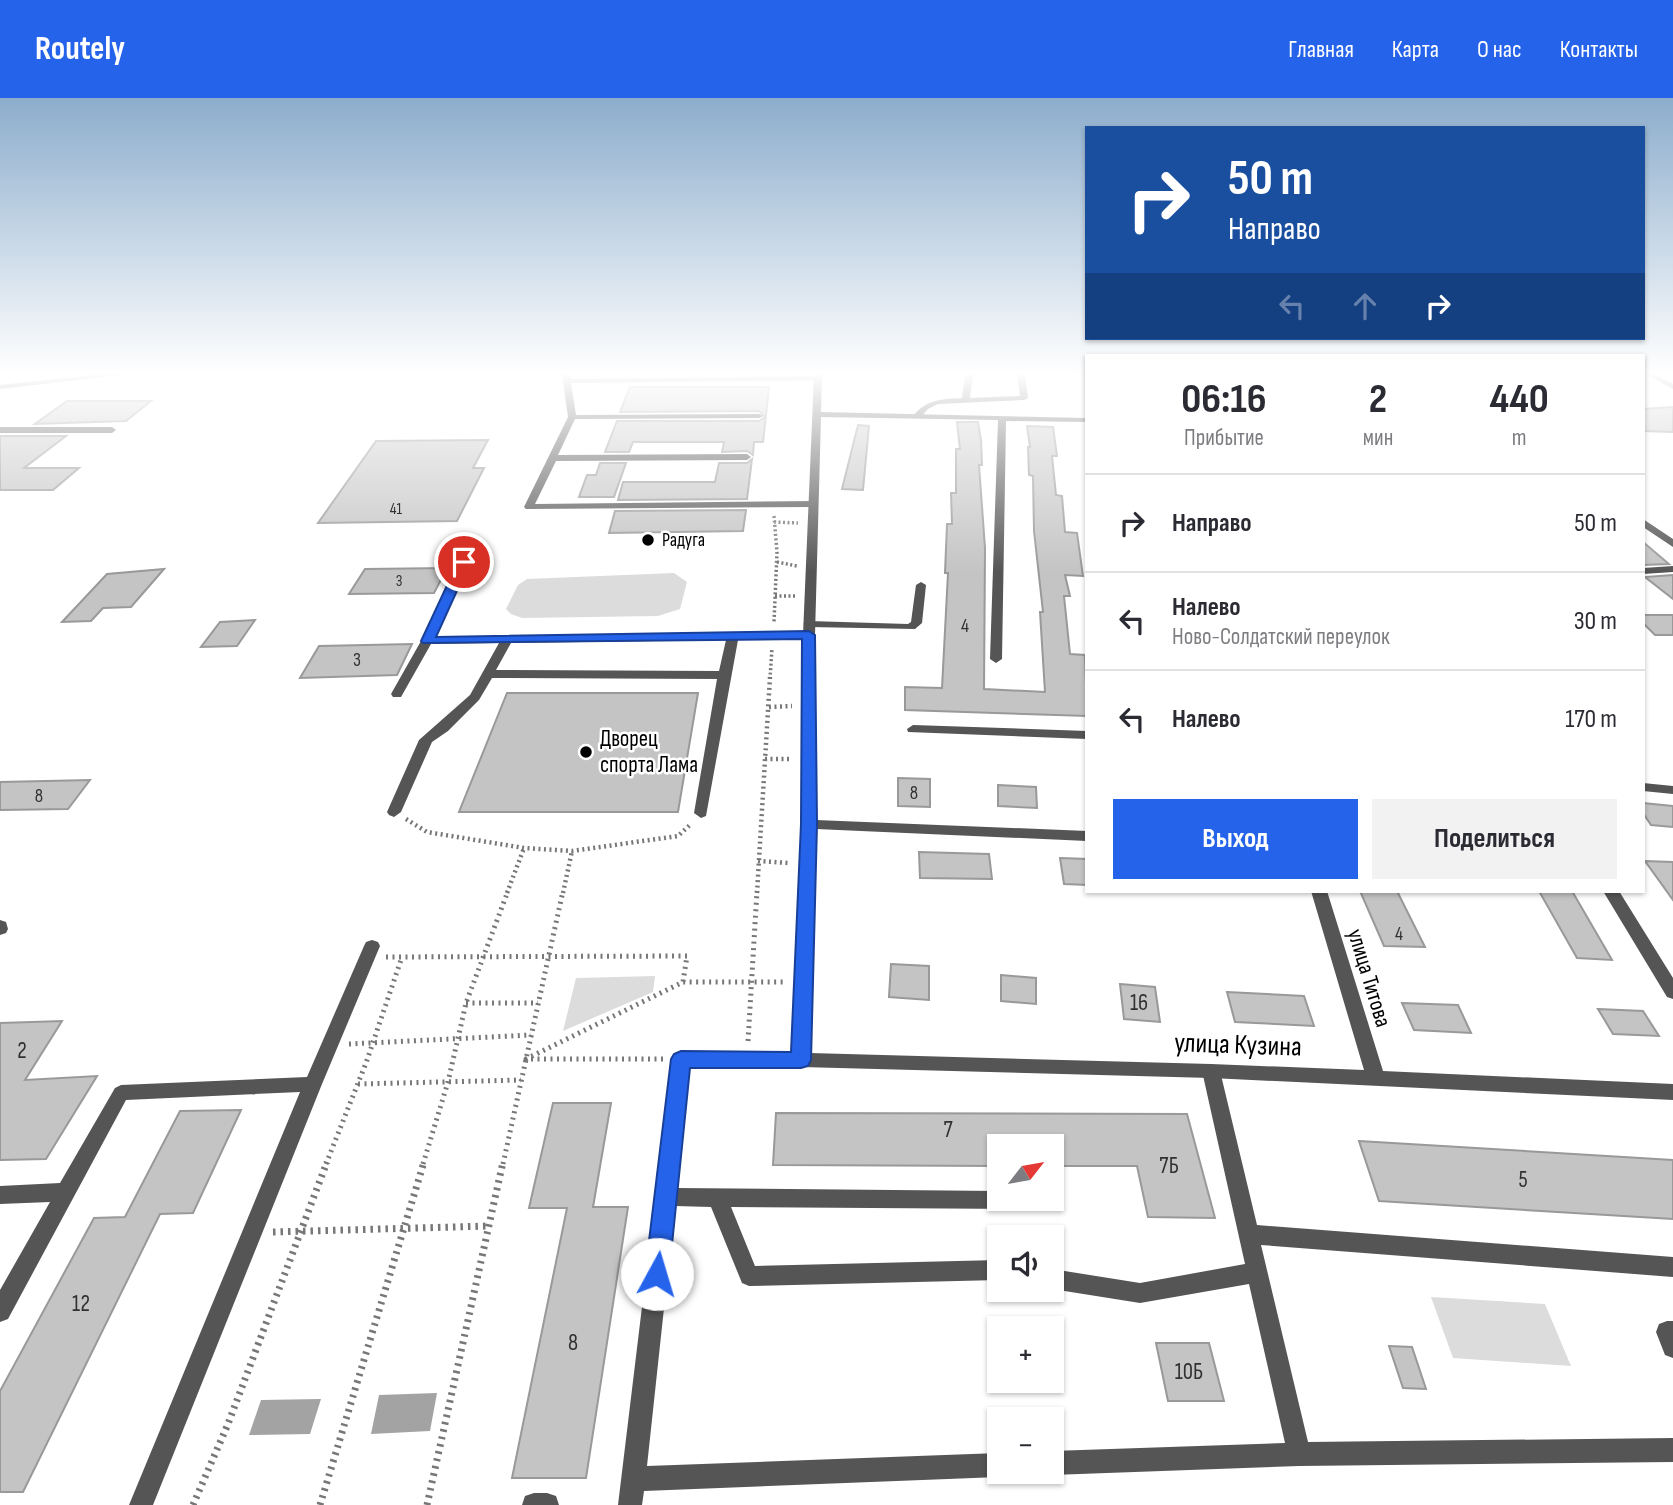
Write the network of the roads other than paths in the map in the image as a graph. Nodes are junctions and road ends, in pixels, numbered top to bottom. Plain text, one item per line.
1 (561, 441) edge
2 (816, 441) edge
3 (1001, 441) edge
4 (747, 457) dead end
5 (553, 458) junction
6 (813, 504) junction
7 (1645, 523) edge
8 (1673, 544) edge
9 (464, 562) dead end
10 (1673, 569) edge
11 (1645, 571) edge
12 (921, 585) dead end
13 (809, 630) junction
14 (733, 636) junction
15 (507, 639) junction
16 (427, 641) junction
17 (996, 659) dead end
18 (488, 674) junction
19 (724, 675) junction
20 (397, 694) dead end
21 (913, 730) dead end
22 (1085, 735) edge
23 (1645, 787) edge
24 (1673, 790) edge
25 (394, 812) road end
26 (701, 813) road end
27 (809, 824) junction
28 (1085, 836) edge
29 (1320, 893) edge
30 (1612, 893) edge
31 (372, 946) dead end
32 (1673, 992) edge
33 (801, 1060) junction
34 (1212, 1072) junction
35 (1377, 1079) junction
36 (313, 1084) junction
37 (1673, 1092) edge
38 (66, 1192) junction
39 (0, 1195) edge
40 (665, 1197) junction
41 (717, 1198) junction
42 (987, 1200) edge
43 (1249, 1234) junction
44 (1673, 1267) edge
45 (987, 1270) edge
46 (1258, 1272) junction
47 (1064, 1281) edge
48 (0, 1311) edge
49 (1673, 1332) edge
50 (1673, 1347) edge
51 (1673, 1450) edge
52 (1299, 1454) junction
53 (1064, 1463) edge
54 (987, 1465) edge
55 (635, 1479) junction
56 (141, 1505) edge
57 (534, 1505) edge
58 (547, 1505) edge
59 (630, 1505) edge

1 - 5 street
2 - 6 street
3 - 17 street
4 - 5 street
5 - 6 street
6 - 13 street
7 - 8 street
9 - 16 street
10 - 11 street
12 - 13 street
13 - 14 street
13 - 27 street
14 - 15 street
14 - 19 street
15 - 16 street
15 - 18 street
16 - 20 street
18 - 19 street
18 - 25 street
19 - 26 street
21 - 22 street
23 - 24 street
27 - 28 street
27 - 33 street
29 - 35 street, улица Титова
30 - 32 street
31 - 36 street
33 - 34 street, улица Кузина
33 - 40 street, улица Кузина
34 - 35 street, улица Кузина
34 - 43 street
35 - 37 street, улица Кузина
36 - 38 street
36 - 56 street
38 - 39 street
38 - 48 street
40 - 41 street
40 - 55 street
41 - 42 street
41 - 45 street
43 - 44 street
43 - 46 street
46 - 47 street
46 - 52 street
49 - 50 street
51 - 52 street
52 - 53 street
54 - 55 street
55 - 59 street
57 - 58 street

